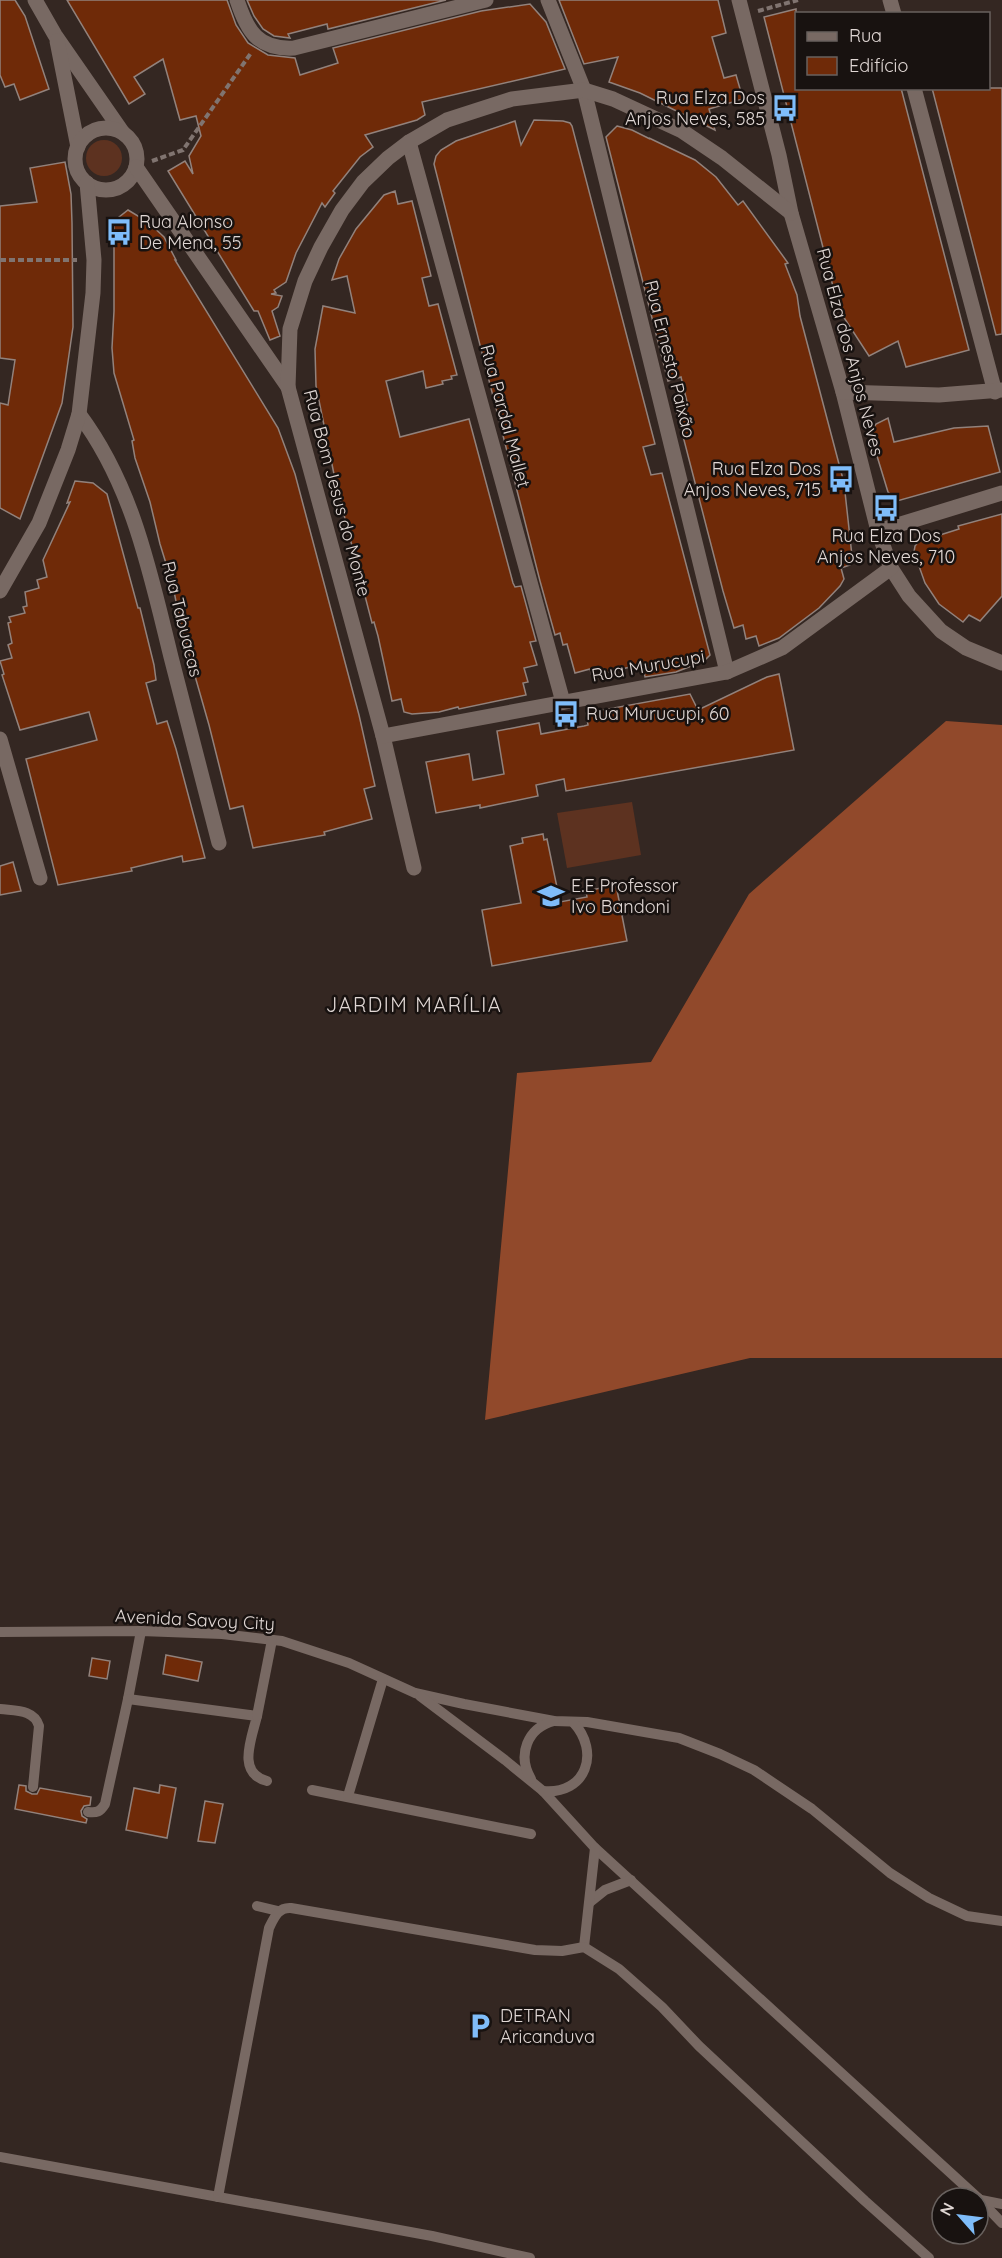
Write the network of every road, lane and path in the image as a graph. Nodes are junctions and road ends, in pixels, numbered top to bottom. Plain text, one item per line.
1 (35, 0) edge
2 (237, 0) edge
3 (486, 0) edge
4 (548, 0) edge
5 (739, 0) edge
6 (798, 0) edge
7 (743, 15) junction
8 (55, 35) junction
9 (260, 40) junction
10 (584, 90) junction
11 (915, 90) edge
12 (123, 133) junction
13 (409, 142) junction
14 (78, 147) junction
15 (136, 167) junction
16 (87, 183) junction
17 (791, 213) junction
18 (94, 260) junction
19 (0, 261) edge
20 (288, 387) junction
21 (999, 391) edge
22 (843, 392) junction
23 (79, 414) junction
24 (1002, 492) edge
25 (878, 531) junction
26 (891, 568) junction
27 (0, 591) edge
28 (1002, 663) edge
29 (727, 672) junction
30 (563, 702) junction
31 (383, 736) junction
32 (0, 739) edge
33 (219, 843) dead end
34 (414, 868) dead end
35 (40, 878) dead end
36 (141, 1631) junction
37 (0, 1632) edge
38 (272, 1640) junction
39 (383, 1679) junction
40 (415, 1693) junction
41 (128, 1699) junction
42 (0, 1709) edge
43 (257, 1716) junction
44 (554, 1720) junction
45 (573, 1722) junction
46 (267, 1781) dead end
47 (33, 1787) dead end
48 (539, 1789) junction
49 (312, 1790) dead end
50 (348, 1796) junction
51 (88, 1812) dead end
52 (531, 1834) dead end
53 (595, 1848) junction
54 (631, 1880) junction
55 (590, 1902) junction
56 (256, 1906) dead end
57 (278, 1911) junction
58 (1002, 1922) edge
59 (584, 1947) junction
60 (0, 2157) edge
61 (965, 2186) edge
62 (218, 2197) junction
63 (990, 2210) edge
64 (1002, 2223) edge
65 (530, 2258) edge
66 (929, 2258) edge

1 - 8 street
2 - 9 street
3 - 9 street
4 - 10 street, Rua Ernesto Paixão
5 - 7 street, Rua Elza dos Anjos Neves
6 - 7 path
7 - 17 street, Rua Elza dos Anjos Neves
8 - 12 street
8 - 14 street
9 - 15 path
10 - 13 street
10 - 17 street
10 - 29 street, Rua Ernesto Paixão
11 - 21 street
12 - 14 street
12 - 15 street
13 - 20 street
13 - 30 street, Rua Pardal Mallet
14 - 16 street
15 - 16 street
15 - 20 street, Rua Bom Jesus do Monte
16 - 18 street
17 - 22 street, Rua Elza dos Anjos Neves
18 - 19 path
18 - 23 street
20 - 31 street, Rua Bom Jesus do Monte
21 - 22 street
22 - 25 street, Rua Elza dos Anjos Neves
23 - 27 street
23 - 33 street, Rua Tabuacas
24 - 25 street
25 - 26 street, Rua Elza dos Anjos Neves
26 - 28 street, Rua Elza dos Anjos Neves
26 - 29 street, Rua Murucupi
29 - 30 street, Rua Murucupi
30 - 31 street, Rua Murucupi
31 - 34 street, Rua Bom Jesus do Monte
32 - 35 street
36 - 37 lane, Avenida Savoy City
36 - 38 lane, Avenida Savoy City
36 - 41 lane
38 - 39 lane, Avenida Savoy City
38 - 43 lane
39 - 40 lane, Avenida Savoy City
39 - 50 lane
40 - 44 lane
40 - 48 lane
41 - 43 lane
41 - 51 lane
42 - 47 lane
43 - 46 lane
44 - 45 lane
44 - 48 lane
45 - 48 lane
45 - 58 lane
48 - 53 lane
49 - 50 lane
50 - 52 lane
53 - 54 lane
53 - 55 lane
54 - 55 lane
54 - 61 lane
55 - 59 lane
56 - 57 lane
57 - 59 lane
57 - 62 lane
59 - 66 lane
60 - 62 lane
62 - 65 lane
63 - 64 lane

